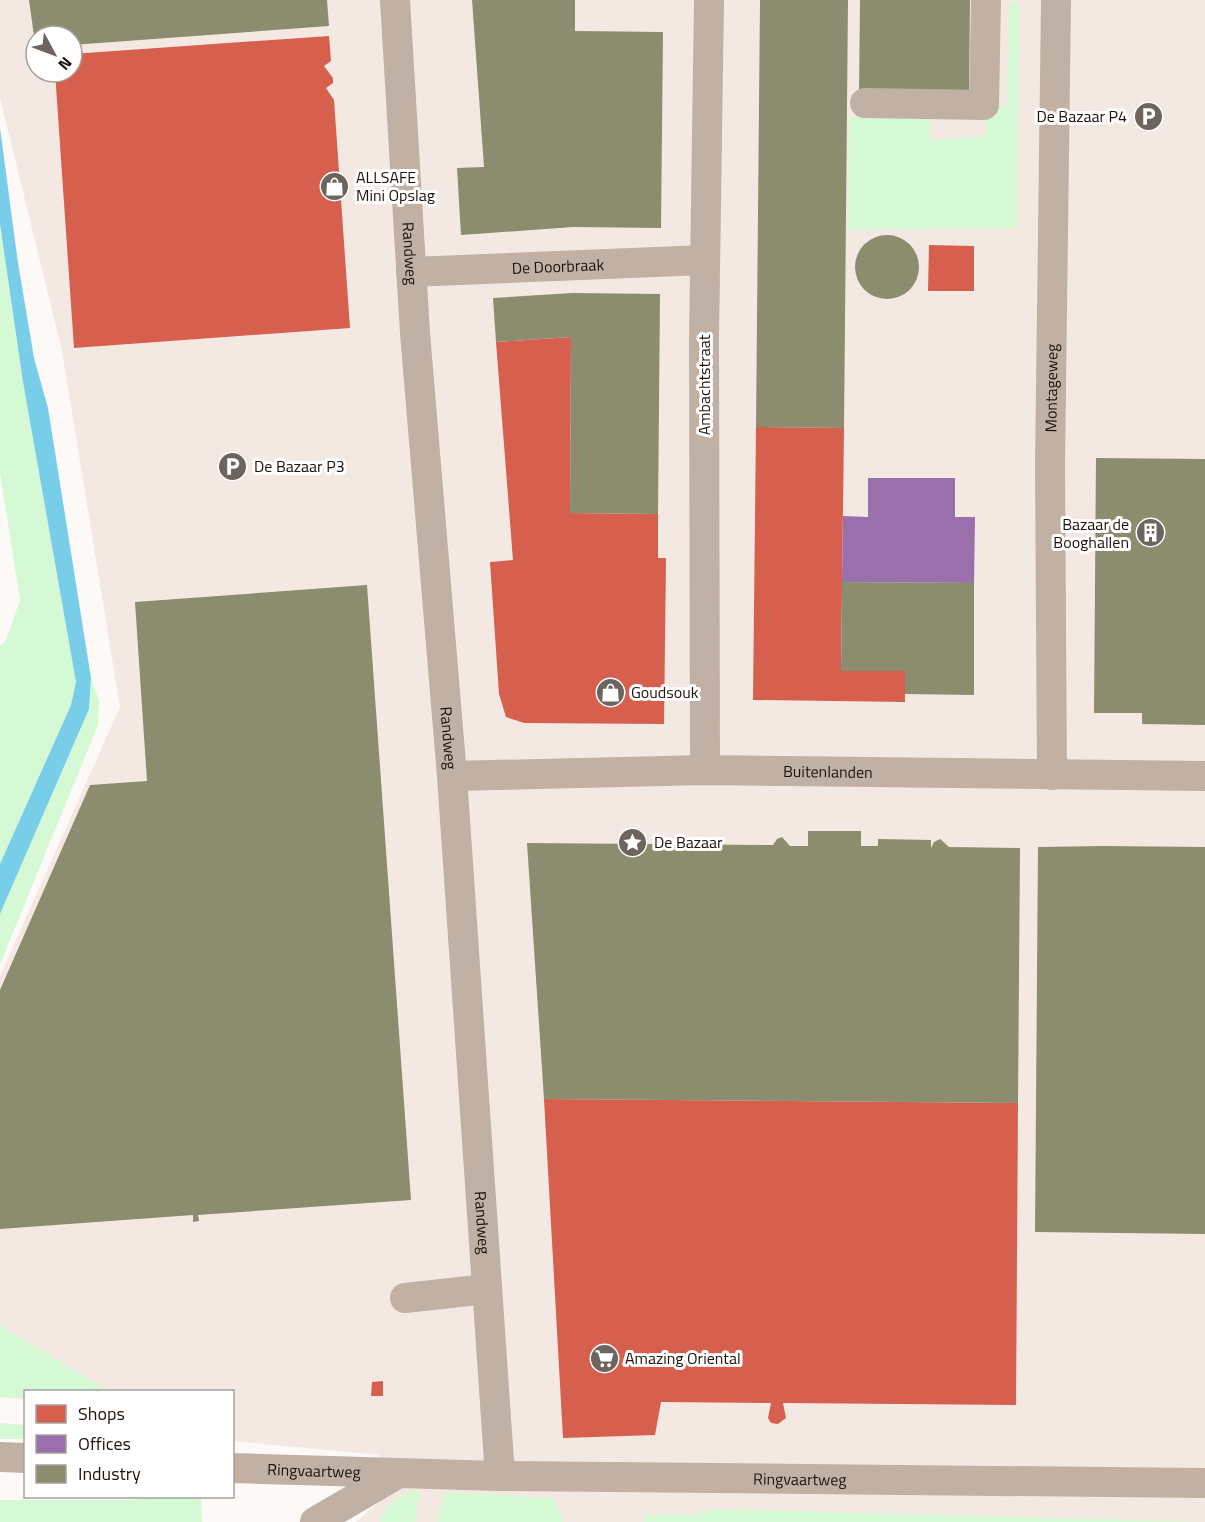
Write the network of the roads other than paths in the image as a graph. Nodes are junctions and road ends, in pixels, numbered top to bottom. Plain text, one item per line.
1 (394, 0) edge
2 (709, 0) edge
3 (987, 0) edge
4 (1056, 0) edge
5 (865, 103) dead end
6 (705, 261) junction
7 (411, 272) junction
8 (705, 770) junction
9 (1052, 775) junction
10 (452, 776) junction
11 (1205, 776) edge
12 (487, 1289) junction
13 (405, 1298) dead end
14 (0, 1456) edge
15 (24, 1458) edge
16 (234, 1468) edge
17 (298, 1471) junction
18 (397, 1474) junction
19 (500, 1476) junction
20 (1205, 1483) edge
21 (346, 1514) edge
22 (315, 1522) edge

1 - 7 street, Randweg
2 - 6 street, Ambachtstraat
3 - 5 street
4 - 9 street, Montageweg
6 - 7 street, De Doorbraak
6 - 8 street, Ambachtstraat
7 - 10 street, Randweg
8 - 9 street, Buitenlanden
8 - 10 street, Buitenlanden
9 - 11 street, Buitenlanden
10 - 12 street, Randweg
12 - 13 street
12 - 19 street, Randweg
14 - 15 street
16 - 17 street, Ringvaartweg
17 - 18 street, Ringvaartweg
17 - 21 street
18 - 19 street, Ringvaartweg
18 - 21 street, Ringvaartweg
19 - 20 street, Ringvaartweg
21 - 22 street, Ringvaartweg

